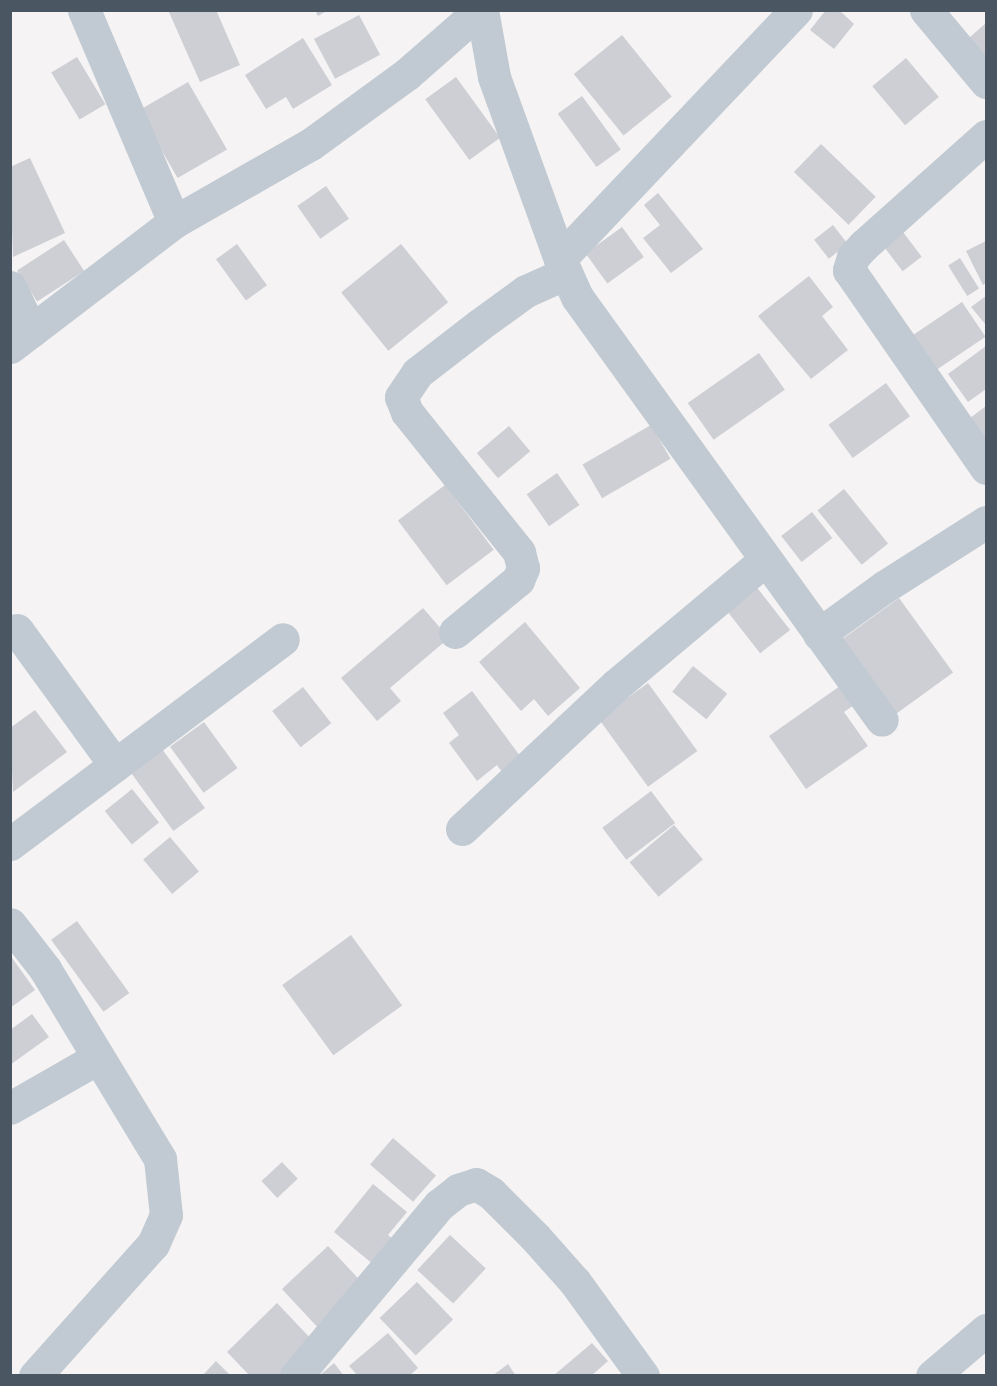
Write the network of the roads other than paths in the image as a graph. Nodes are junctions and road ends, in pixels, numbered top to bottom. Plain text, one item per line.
1 (481, 10) edge
2 (796, 10) edge
3 (926, 10) edge
4 (92, 13) edge
5 (987, 82) edge
6 (987, 136) edge
7 (174, 222) junction
8 (562, 266) junction
9 (10, 287) edge
10 (21, 339) edge
11 (987, 468) edge
12 (987, 522) edge
13 (765, 560) junction
14 (17, 630) dead end
15 (455, 632) dead end
16 (819, 634) junction
17 (283, 639) dead end
18 (882, 720) dead end
19 (115, 765) junction
20 (462, 829) dead end
21 (10, 843) edge
22 (10, 924) edge
23 (96, 1059) junction
24 (10, 1108) edge
25 (987, 1330) edge
26 (35, 1376) edge
27 (296, 1376) edge
28 (643, 1376) edge
29 (932, 1376) edge

1 - 7 street
1 - 8 street
2 - 8 street
3 - 5 street
4 - 7 street
6 - 11 street
7 - 10 street
8 - 13 street
8 - 15 street
9 - 10 street
12 - 16 street
13 - 16 street
13 - 20 street
14 - 19 street
16 - 18 street
17 - 19 street
19 - 21 street
22 - 23 street
23 - 24 street
23 - 26 street
25 - 29 street
27 - 28 street

